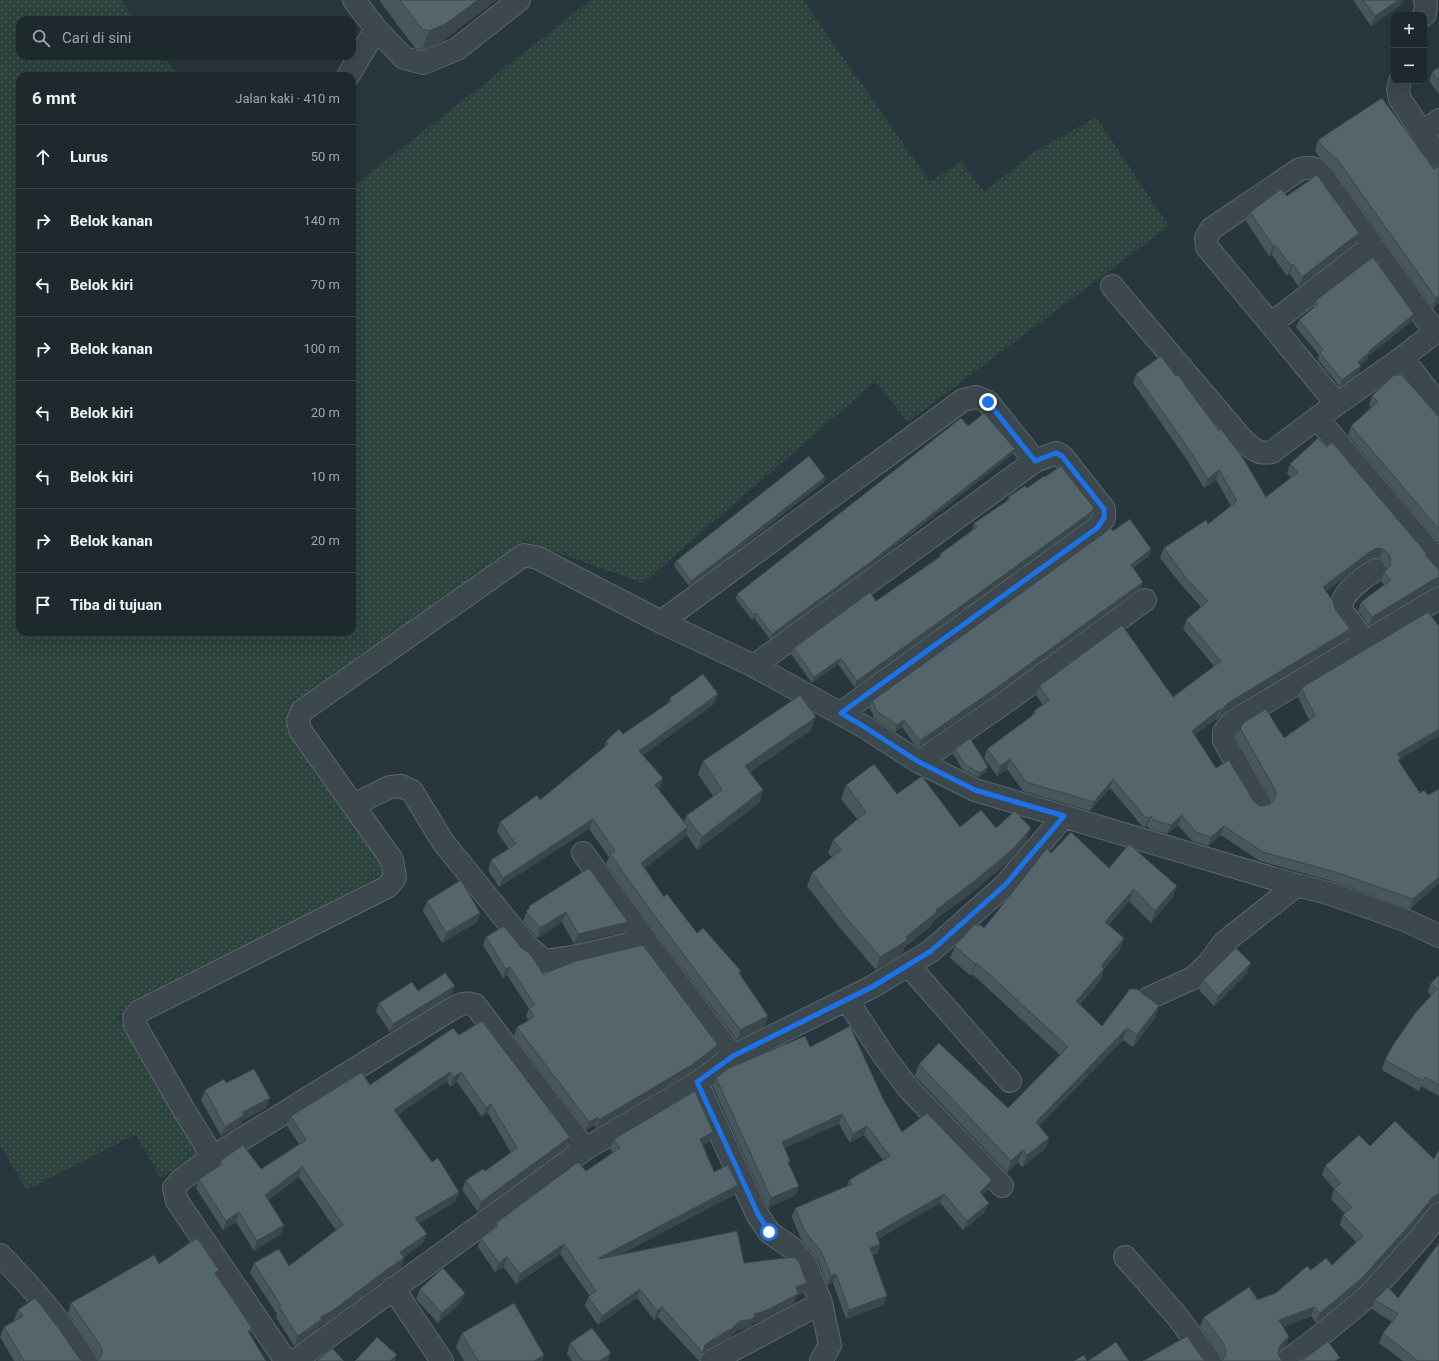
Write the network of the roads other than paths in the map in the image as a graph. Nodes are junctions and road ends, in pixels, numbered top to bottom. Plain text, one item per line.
1 (354, 0) edge
2 (519, 0) edge
3 (1425, 0) edge
4 (1426, 12) edge
5 (376, 29) junction
6 (350, 72) edge
7 (1399, 84) edge
8 (1431, 126) edge
9 (1439, 159) edge
10 (1372, 246) junction
11 (1112, 286) dead end
12 (1271, 324) junction
13 (1437, 331) edge
14 (1402, 358) junction
15 (1436, 395) edge
16 (1337, 404) junction
17 (1317, 418) junction
18 (1035, 461) junction
19 (1437, 556) edge
20 (1376, 570) dead end
21 (1439, 598) edge
22 (1145, 600) dead end
23 (661, 622) junction
24 (1365, 642) junction
25 (754, 666) junction
26 (841, 713) junction
27 (919, 762) junction
28 (1260, 803) dead end
29 (353, 805) junction
30 (1064, 816) junction
31 (583, 853) dead end
32 (1297, 885) junction
33 (1439, 936) edge
34 (645, 939) junction
35 (908, 965) junction
36 (1149, 998) edge
37 (847, 1000) junction
38 (733, 1056) junction
39 (1010, 1081) dead end
40 (697, 1082) junction
41 (585, 1149) junction
42 (213, 1157) junction
43 (1002, 1186) dead end
44 (1439, 1214) edge
45 (0, 1255) edge
46 (1125, 1257) dead end
47 (393, 1288) junction
48 (821, 1303) junction
49 (86, 1361) edge
50 (286, 1361) edge
51 (295, 1361) edge
52 (442, 1361) edge
53 (712, 1361) edge
54 (820, 1361) edge
55 (1210, 1361) edge
56 (1287, 1361) edge

1 - 5 street
2 - 5 street
3 - 4 street
5 - 6 street
7 - 8 street
8 - 9 street
10 - 12 street
10 - 12 street
10 - 13 street
11 - 17 street
12 - 16 street
13 - 14 street
14 - 15 street
14 - 16 street
16 - 17 street
17 - 19 street
18 - 23 street
18 - 25 street
18 - 26 street
20 - 24 street
21 - 24 street
22 - 27 street
23 - 25 street
23 - 29 street
24 - 28 street
25 - 26 street
26 - 27 street
27 - 30 street
29 - 34 street
29 - 42 street
30 - 32 street
30 - 35 street
31 - 34 street
32 - 33 street
32 - 36 street
34 - 38 street
35 - 37 street
35 - 39 street
37 - 38 street
37 - 43 street
38 - 40 street
40 - 41 street
40 - 48 street
41 - 42 street
41 - 47 street
42 - 50 street
44 - 56 street
45 - 49 street
46 - 55 street
47 - 51 street
47 - 52 street
48 - 53 street
48 - 54 street

